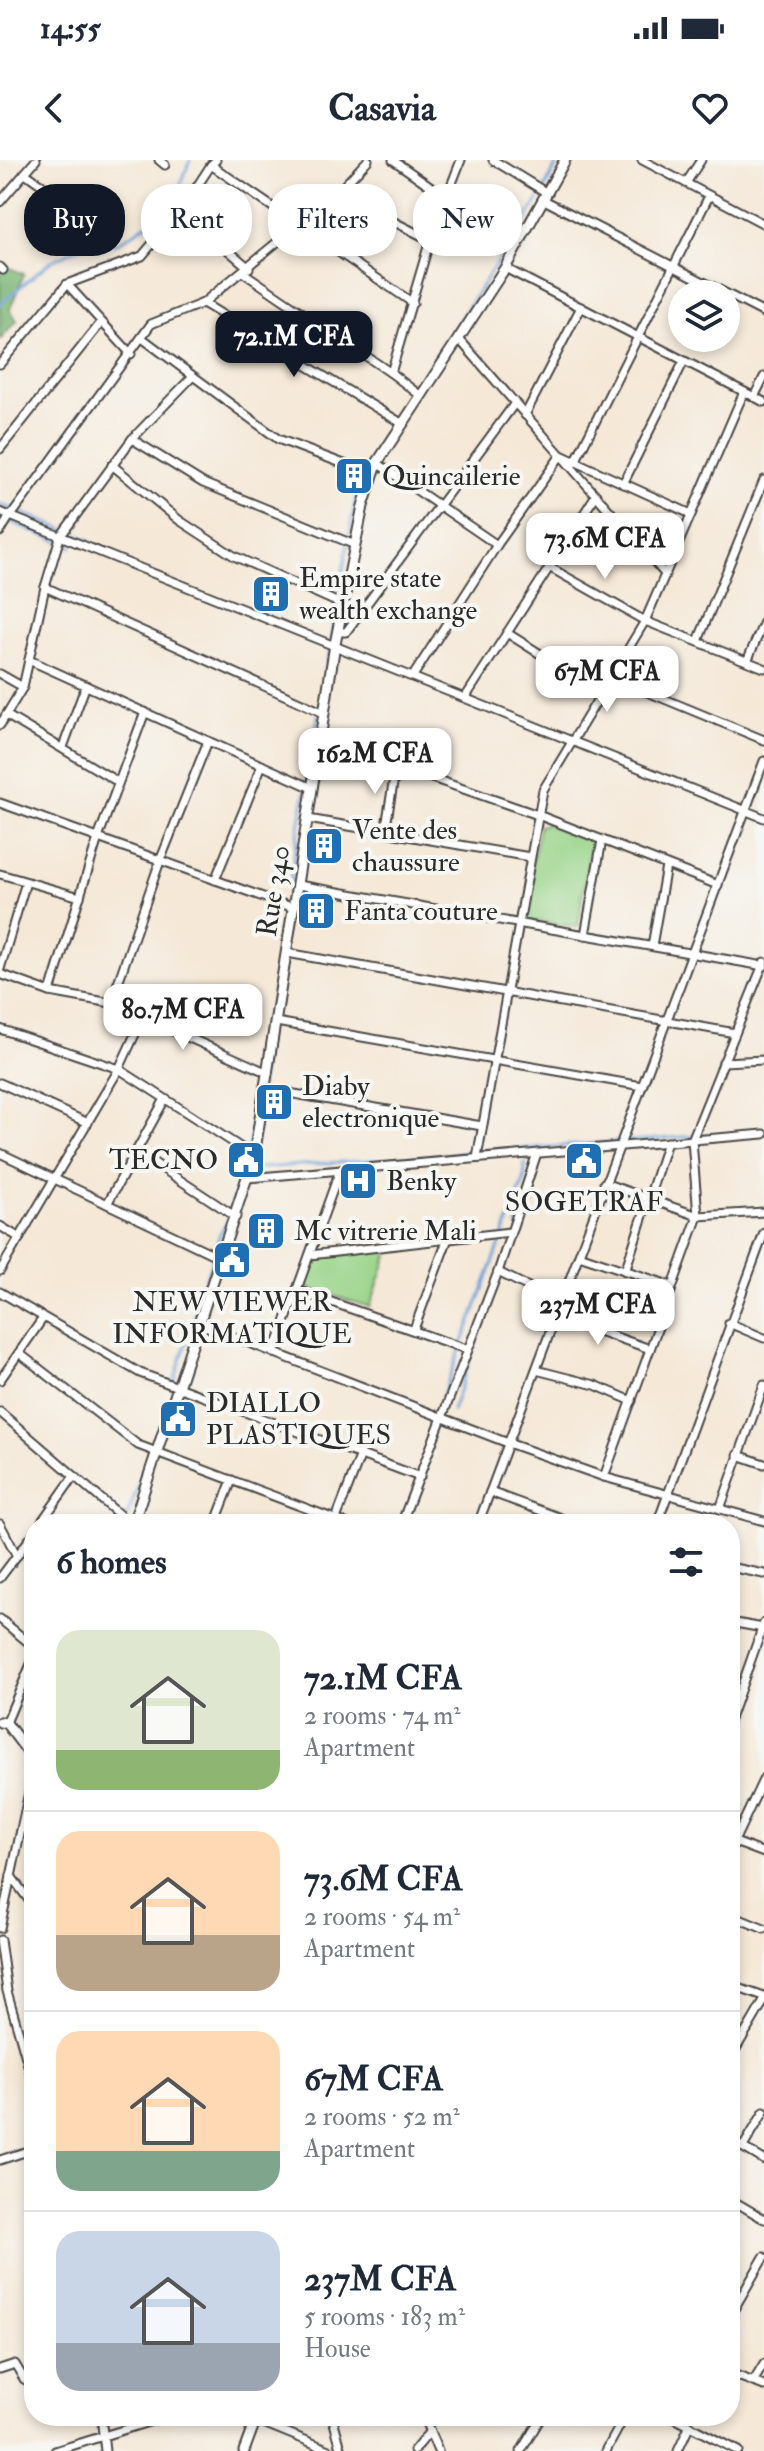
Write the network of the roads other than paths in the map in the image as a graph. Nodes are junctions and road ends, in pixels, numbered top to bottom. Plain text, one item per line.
1 (36, 160) edge
2 (353, 160) edge
3 (368, 160) edge
4 (393, 160) edge
5 (461, 160) edge
6 (493, 160) edge
7 (565, 160) edge
8 (642, 160) edge
9 (701, 160) edge
10 (213, 162) edge
11 (360, 167) junction
12 (25, 173) junction
13 (686, 183) junction
14 (40, 184) edge
15 (198, 184) edge
16 (345, 184) edge
17 (427, 184) edge
18 (451, 184) edge
19 (709, 196) junction
20 (546, 197) junction
21 (0, 202) edge
22 (268, 203) edge
23 (764, 224) edge
24 (268, 250) edge
25 (142, 256) edge
26 (231, 256) edge
27 (344, 256) edge
28 (426, 256) edge
29 (673, 267) junction
30 (505, 268) junction
31 (246, 270) junction
32 (67, 284) junction
33 (203, 303) junction
34 (413, 303) junction
35 (581, 307) junction
36 (764, 313) edge
37 (100, 324) junction
38 (638, 337) junction
39 (142, 338) junction
40 (459, 339) junction
41 (131, 354) junction
42 (684, 361) junction
43 (0, 364) edge
44 (391, 373) junction
45 (192, 377) junction
46 (764, 377) edge
47 (744, 392) junction
48 (421, 396) junction
49 (754, 397) junction
50 (764, 402) edge
51 (515, 403) junction
52 (525, 415) junction
53 (403, 424) junction
54 (132, 439) junction
55 (0, 449) edge
56 (561, 455) junction
57 (575, 462) junction
58 (377, 463) junction
59 (112, 465) junction
60 (373, 475) junction
61 (623, 484) junction
62 (763, 485) edge
63 (596, 495) junction
64 (442, 506) junction
65 (0, 512) edge
66 (691, 514) junction
67 (10, 516) junction
68 (0, 532) edge
69 (60, 537) junction
70 (355, 545) junction
71 (497, 545) junction
72 (549, 567) junction
73 (665, 574) junction
74 (45, 587) junction
75 (343, 605) junction
76 (645, 621) junction
77 (764, 622) edge
78 (338, 632) junction
79 (507, 633) junction
80 (698, 641) junction
81 (335, 644) junction
82 (29, 660) junction
83 (747, 661) junction
84 (764, 668) edge
85 (0, 674) edge
86 (413, 676) junction
87 (611, 677) junction
88 (86, 685) junction
89 (23, 687) junction
90 (602, 693) junction
91 (465, 698) junction
92 (145, 712) junction
93 (324, 713) junction
94 (6, 715) junction
95 (0, 725) edge
96 (320, 739) junction
97 (764, 740) edge
98 (208, 741) junction
99 (572, 743) junction
100 (63, 747) junction
101 (764, 761) edge
102 (262, 765) junction
103 (396, 766) junction
104 (118, 782) junction
105 (312, 788) junction
106 (0, 803) edge
107 (745, 811) junction
108 (538, 815) junction
109 (764, 818) edge
110 (308, 819) junction
111 (385, 832) junction
112 (98, 838) junction
113 (602, 840) junction
114 (530, 857) junction
115 (160, 861) junction
116 (666, 866) junction
117 (0, 874) edge
118 (215, 880) junction
119 (26, 882) junction
120 (298, 885) junction
121 (718, 885) junction
122 (80, 897) junction
123 (294, 908) junction
124 (519, 923) junction
125 (585, 935) junction
126 (652, 946) junction
127 (287, 953) junction
128 (692, 954) junction
129 (764, 964) edge
130 (0, 972) edge
131 (507, 991) junction
132 (50, 992) junction
133 (111, 1003) junction
134 (143, 1017) junction
135 (667, 1020) junction
136 (276, 1022) junction
137 (0, 1029) edge
138 (735, 1033) junction
139 (494, 1060) junction
140 (764, 1060) edge
141 (723, 1062) junction
142 (119, 1069) junction
143 (268, 1073) junction
144 (0, 1083) edge
145 (642, 1086) junction
146 (265, 1089) junction
147 (165, 1099) junction
148 (88, 1123) junction
149 (482, 1126) junction
150 (764, 1134) edge
151 (692, 1140) junction
152 (667, 1142) junction
153 (619, 1146) junction
154 (136, 1151) junction
155 (0, 1153) edge
156 (537, 1153) junction
157 (254, 1156) junction
158 (477, 1158) junction
159 (340, 1170) junction
160 (248, 1178) junction
161 (56, 1179) junction
162 (604, 1183) junction
163 (650, 1199) junction
164 (107, 1204) junction
165 (764, 1212) edge
166 (698, 1216) junction
167 (236, 1217) junction
168 (0, 1226) edge
169 (510, 1232) junction
170 (764, 1233) edge
171 (20, 1238) junction
172 (447, 1241) junction
173 (310, 1255) junction
174 (579, 1255) junction
175 (223, 1259) junction
176 (0, 1271) edge
177 (625, 1271) junction
178 (498, 1272) junction
179 (672, 1286) junction
180 (297, 1290) junction
181 (0, 1292) edge
182 (561, 1303) junction
183 (556, 1316) junction
184 (43, 1318) junction
185 (729, 1323) junction
186 (200, 1324) junction
187 (414, 1329) junction
188 (764, 1338) edge
189 (466, 1349) junction
190 (650, 1349) junction
191 (19, 1353) junction
192 (274, 1353) junction
193 (536, 1370) junction
194 (0, 1380) edge
195 (764, 1385) edge
196 (178, 1389) junction
197 (632, 1401) junction
198 (761, 1405) edge
199 (0, 1412) edge
200 (439, 1418) junction
201 (508, 1443) junction
202 (158, 1452) junction
203 (361, 1454) junction
204 (738, 1455) junction
205 (764, 1464) edge
206 (74, 1476) junction
207 (420, 1477) junction
208 (604, 1477) junction
209 (232, 1480) junction
210 (490, 1492) junction
211 (669, 1496) junction
212 (720, 1509) junction
213 (47, 1514) edge
214 (120, 1514) edge
215 (136, 1514) edge
216 (219, 1514) edge
217 (315, 1514) edge
218 (338, 1514) edge
219 (405, 1514) edge
220 (482, 1514) edge
221 (550, 1514) edge
222 (661, 1514) edge
223 (738, 1514) edge
224 (740, 1514) edge
225 (764, 1521) edge
226 (0, 1524) edge
227 (24, 1547) edge
228 (17, 1556) junction
229 (740, 1569) edge
230 (764, 1574) edge
231 (0, 1578) edge
232 (0, 1619) edge
233 (740, 1623) edge
234 (764, 1626) edge
235 (24, 1639) edge
236 (24, 1678) edge
237 (740, 1692) edge
238 (3, 1722) edge
239 (24, 1748) edge
240 (764, 1778) edge
241 (24, 1816) edge
242 (740, 1828) edge
243 (740, 1846) edge
244 (764, 1853) edge
245 (11, 1876) junction
246 (24, 1894) edge
247 (740, 1919) edge
248 (0, 1928) edge
249 (764, 1929) edge
250 (0, 1940) edge
251 (3, 1989) edge
252 (740, 1989) edge
253 (764, 1999) edge
254 (740, 2041) edge
255 (24, 2055) edge
256 (764, 2112) edge
257 (740, 2145) edge
258 (743, 2147) junction
259 (24, 2152) edge
260 (0, 2160) edge
261 (764, 2160) edge
262 (740, 2205) edge
263 (764, 2219) edge
264 (764, 2257) edge
265 (740, 2299) edge
266 (764, 2364) edge
267 (0, 2369) edge
268 (740, 2377) edge
269 (24, 2379) edge
270 (753, 2382) junction
271 (764, 2386) edge
272 (102, 2426) edge
273 (136, 2426) edge
274 (253, 2426) edge
275 (274, 2426) edge
276 (335, 2426) edge
277 (428, 2426) edge
278 (536, 2426) edge
279 (620, 2426) edge
280 (690, 2426) edge
281 (692, 2426) edge
282 (430, 2431) junction
283 (104, 2436) junction
284 (329, 2450) edge
285 (55, 2451) edge
286 (105, 2451) edge
287 (244, 2451) edge
288 (342, 2451) edge
289 (414, 2451) edge
290 (438, 2451) edge
291 (521, 2451) edge
292 (606, 2451) edge
293 (678, 2451) edge
294 (738, 2451) edge

1 - 12 street
2 - 11 street
3 - 11 street
4 - 17 street
5 - 18 street
6 - 20 street
7 - 20 street, Rue 340
8 - 13 street
9 - 13 street
10 - 15 street
10 - 22 street
11 - 16 street
12 - 14 street
12 - 21 street
13 - 19 street
19 - 23 street
19 - 29 street
20 - 29 street
20 - 30 street, Rue 340
24 - 31 street
25 - 32 street
26 - 31 street
27 - 34 street
28 - 34 street
29 - 36 street
29 - 38 street
30 - 35 street
30 - 40 street, Rue 340
31 - 33 street
31 - 44 street
32 - 37 street
32 - 43 street
33 - 39 street
33 - 53 street
34 - 44 street
35 - 38 street
35 - 52 street
37 - 41 street
37 - 55 street
38 - 42 street
38 - 57 street
39 - 41 street
39 - 45 street
40 - 48 street, Rue 340
40 - 51 street
41 - 67 street
42 - 47 street
42 - 61 street
44 - 48 street
45 - 54 street
45 - 60 street
46 - 49 street
47 - 49 street
47 - 66 street
48 - 53 street, Rue 340
49 - 50 street
51 - 52 street
51 - 64 street
52 - 56 street
53 - 58 street, Rue 340
54 - 59 street
54 - 70 street
56 - 57 street
56 - 63 street
56 - 71 street
57 - 61 street
58 - 60 street, Rue 340
58 - 64 street
59 - 69 street
59 - 75 street
60 - 70 street, Rue 340
61 - 66 street
62 - 80 street
63 - 72 street
63 - 73 street
64 - 71 street
64 - 78 street
65 - 67 street
66 - 73 street
67 - 68 street
67 - 69 street
69 - 74 street
69 - 81 street
70 - 75 street, Rue 340
71 - 86 street
72 - 76 street
72 - 79 street
73 - 76 street
74 - 82 street
74 - 93 street
75 - 78 street, Rue 340
76 - 80 street
76 - 87 street
77 - 83 street
78 - 81 street, Rue 340
79 - 90 street
79 - 91 street
80 - 83 street
81 - 86 street
81 - 93 street, Rue 340
82 - 88 street
82 - 89 street
83 - 84 street
85 - 89 street
86 - 91 street
87 - 90 street
87 - 97 street
88 - 92 street
88 - 100 street
89 - 94 street
90 - 99 street
91 - 99 street
92 - 98 street
92 - 104 street
93 - 96 street, Rue 340
94 - 95 street
94 - 100 street
96 - 103 street
96 - 105 street, Rue 340
98 - 102 street
98 - 115 street
99 - 107 street
99 - 108 street
100 - 104 street
101 - 107 street
102 - 105 street
102 - 118 street
103 - 108 street
103 - 111 street
104 - 112 street
105 - 110 street, Rue 340
106 - 112 street
107 - 109 street
107 - 121 street
108 - 113 street
108 - 114 street
110 - 111 street
110 - 120 street, Rue 340
111 - 114 street
112 - 115 street
112 - 122 street
113 - 116 street
113 - 125 street
114 - 124 street
115 - 118 street
115 - 133 street
116 - 121 street
116 - 126 street
117 - 119 street
118 - 123 street
119 - 122 street
119 - 130 street
120 - 123 street, Rue 340
120 - 124 street
121 - 128 street
122 - 132 street
123 - 127 street, Rue 340
124 - 125 street
124 - 131 street
125 - 126 street
126 - 128 street
127 - 131 street
127 - 136 street, Rue 340
128 - 129 street
128 - 135 street
129 - 138 street
130 - 132 street
131 - 135 street
131 - 139 street
132 - 133 street
133 - 134 street
134 - 142 street
134 - 143 street
135 - 138 street
135 - 145 street
136 - 139 street
136 - 143 street, Rue 340
137 - 142 street
138 - 141 street
139 - 145 street
139 - 149 street
140 - 141 street
141 - 151 street
142 - 147 street
142 - 148 street
143 - 146 street, Rue 340
144 - 148 street
145 - 153 street
146 - 149 street
146 - 157 street, Rue 340
147 - 154 street
147 - 157 street
148 - 161 street
149 - 158 street
150 - 151 street
151 - 152 street
151 - 166 street
152 - 153 street
152 - 163 street
153 - 156 street
153 - 162 street
154 - 164 street
154 - 167 street
155 - 161 street
156 - 158 street
156 - 169 street
157 - 160 street, Rue 340
158 - 159 street
159 - 160 street
159 - 173 street
160 - 167 street, Rue 340
161 - 164 street
161 - 171 street
162 - 163 street
162 - 174 street
163 - 166 street
163 - 177 street
164 - 175 street
165 - 166 street
166 - 179 street
167 - 175 street, Rue 340
168 - 171 street
169 - 172 street
169 - 178 street
170 - 185 street
171 - 176 street
172 - 173 street
172 - 187 street
173 - 180 street
174 - 177 street
174 - 182 street
175 - 186 street, Rue 340
177 - 179 street
178 - 182 street
178 - 189 street
179 - 190 street
180 - 187 street
180 - 192 street
181 - 184 street
182 - 183 street
183 - 190 street
183 - 193 street
184 - 191 street
184 - 196 street
185 - 188 street
185 - 211 street
186 - 192 street
186 - 196 street, Rue 340
187 - 189 street
189 - 200 street
190 - 197 street
191 - 194 street
191 - 202 street
192 - 200 street
193 - 197 street
193 - 201 street
195 - 198 street
196 - 202 street, Rue 340
196 - 203 street
197 - 208 street
198 - 204 street
199 - 206 street
200 - 201 street
200 - 207 street
201 - 208 street
201 - 210 street
202 - 209 street
202 - 215 street, Rue 340
203 - 207 street
203 - 218 street
204 - 205 street
204 - 212 street
206 - 213 street
206 - 214 street
207 - 219 street
208 - 211 street
209 - 216 street
209 - 217 street
210 - 220 street
210 - 221 street
211 - 212 street
211 - 222 street
212 - 223 street
224 - 225 street
226 - 228 street
227 - 228 street
228 - 231 street
229 - 230 street
232 - 235 street
233 - 234 street
234 - 237 street
236 - 238 street
238 - 239 street
240 - 242 street
241 - 245 street
243 - 244 street
245 - 246 street
245 - 248 street
247 - 249 street
250 - 251 street
251 - 255 street
252 - 253 street
253 - 254 street
256 - 258 street
257 - 258 street
258 - 261 street
259 - 260 street
262 - 263 street
264 - 265 street
266 - 270 street
267 - 269 street
268 - 270 street
270 - 271 street
272 - 283 street
273 - 283 street
274 - 287 street
275 - 284 street
276 - 288 street
277 - 282 street
278 - 291 street
279 - 292 street
280 - 293 street
281 - 294 street
282 - 289 street
282 - 290 street
283 - 285 street
283 - 286 street

